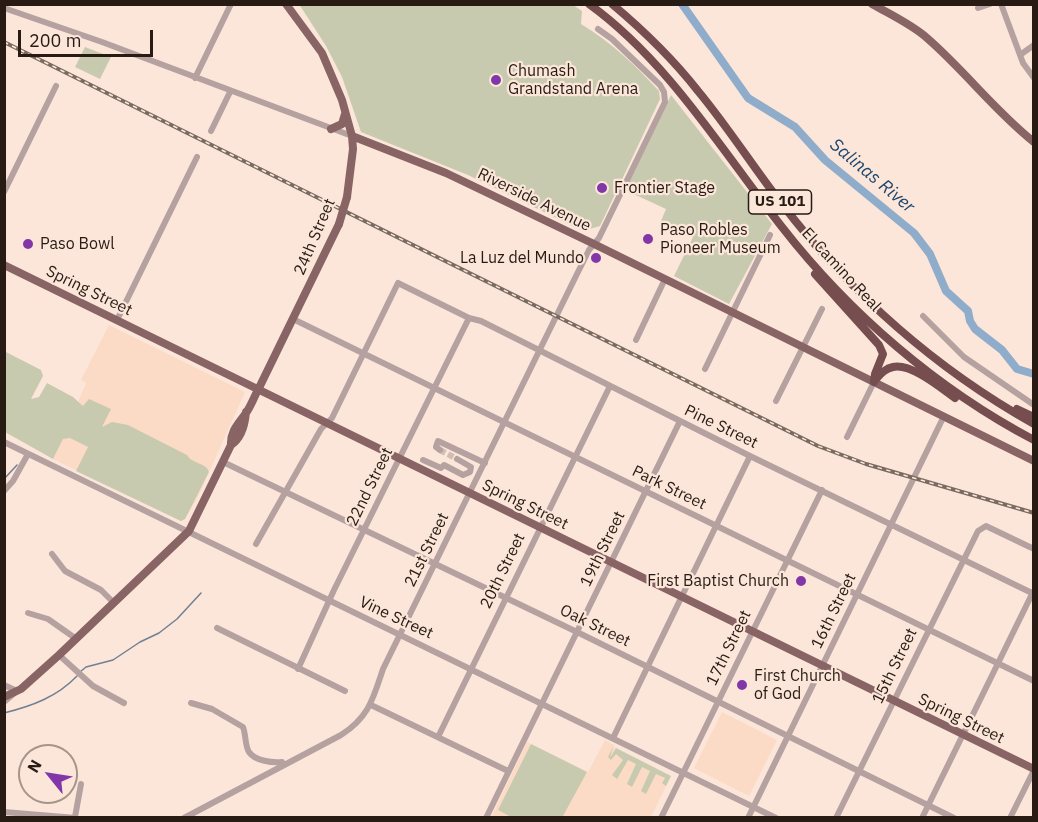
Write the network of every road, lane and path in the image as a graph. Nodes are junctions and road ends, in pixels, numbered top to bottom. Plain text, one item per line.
1 (231, 4) edge
2 (286, 4) edge
3 (589, 4) edge
4 (612, 4) edge
5 (872, 4) edge
6 (990, 4) edge
7 (1001, 4) edge
8 (22, 5) edge
9 (4, 8) edge
10 (978, 8) dead end
11 (19, 13) junction
12 (598, 29) dead end
13 (1034, 45) edge
14 (1020, 55) junction
15 (195, 78) junction
16 (1034, 78) edge
17 (56, 86) dead end
18 (230, 92) junction
19 (346, 113) junction
20 (331, 129) junction
21 (211, 131) dead end
22 (352, 136) junction
23 (1034, 142) edge
24 (197, 157) dead end
25 (7, 182) edge
26 (4, 192) edge
27 (758, 197) junction
28 (770, 235) dead end
29 (594, 244) junction
30 (4, 265) edge
31 (665, 279) junction
32 (822, 309) dead end
33 (732, 312) junction
34 (923, 316) dead end
35 (469, 318) junction
36 (293, 319) junction
37 (117, 320) junction
38 (636, 340) dead end
39 (803, 347) junction
40 (539, 351) junction
41 (363, 354) junction
42 (705, 369) dead end
43 (874, 382) junction
44 (966, 382) junction
45 (610, 386) junction
46 (434, 388) junction
47 (258, 390) junction
48 (776, 401) dead end
49 (1034, 405) edge
50 (944, 416) junction
51 (1034, 417) edge
52 (680, 421) junction
53 (505, 422) junction
54 (327, 423) junction
55 (1034, 424) edge
56 (1011, 428) junction
57 (847, 437) dead end
58 (1034, 440) edge
59 (4, 442) edge
60 (440, 450) dead end
61 (28, 453) junction
62 (750, 456) junction
63 (574, 457) junction
64 (399, 459) junction
65 (457, 459) tunnel mouth
66 (423, 460) dead end
67 (1034, 461) edge
68 (223, 462) junction
69 (485, 463) junction
70 (441, 468) junction
71 (463, 474) junction
72 (436, 477) junction
73 (476, 480) junction
74 (822, 490) junction
75 (4, 491) edge
76 (285, 491) junction
77 (646, 492) junction
78 (470, 494) junction
79 (892, 525) junction
80 (716, 526) junction
81 (540, 527) junction
82 (364, 529) junction
83 (189, 531) junction
84 (256, 544) dead end
85 (1034, 549) edge
86 (52, 554) dead end
87 (963, 559) junction
88 (787, 560) junction
89 (611, 562) junction
90 (435, 564) junction
91 (1033, 592) edge
92 (857, 594) junction
93 (505, 597) junction
94 (681, 597) junction
95 (329, 601) junction
96 (112, 602) junction
97 (28, 612) dead end
98 (217, 628) dead end
99 (928, 630) junction
100 (752, 631) junction
101 (577, 632) junction
102 (400, 634) junction
103 (75, 638) junction
104 (58, 655) junction
105 (997, 664) junction
106 (822, 666) junction
107 (648, 667) junction
108 (472, 668) junction
109 (298, 669) junction
110 (1034, 681) edge
111 (4, 685) edge
112 (17, 691) junction
113 (345, 691) dead end
114 (4, 697) edge
115 (893, 700) junction
116 (4, 702) edge
117 (718, 702) junction
118 (124, 703) dead end
119 (191, 703) dead end
120 (542, 703) junction
121 (371, 705) junction
122 (963, 734) junction
123 (788, 736) junction
124 (438, 737) junction
125 (613, 738) junction
126 (289, 761) junction
127 (1034, 769) edge
128 (508, 771) junction
129 (859, 771) junction
130 (683, 772) junction
131 (81, 784) dead end
132 (928, 805) junction
133 (754, 806) junction
134 (4, 812) edge
135 (76, 817) edge
136 (184, 818) edge
137 (486, 818) edge
138 (661, 818) edge
139 (748, 818) edge
140 (776, 818) edge
141 (836, 818) edge
142 (922, 818) edge
143 (954, 818) edge
144 (1010, 818) edge

1 - 15 street
2 - 19 main road, 24th Street
3 - 27 highway, El Camino Real / US 101
4 - 44 highway, El Camino Real / US 101
5 - 23 main road
6 - 10 street
7 - 14 street
8 - 11 street
9 - 11 street, Riverside Avenue
11 - 15 street, Riverside Avenue
12 - 29 street, 21st Street
13 - 14 street
14 - 16 street
15 - 18 street, Riverside Avenue
17 - 25 street
18 - 20 street, Riverside Avenue
18 - 21 street
19 - 20 main road
19 - 22 main road, 24th Street
20 - 22 street, Riverside Avenue
22 - 29 main road, Riverside Avenue
22 - 36 main road, 24th Street, bridge
24 - 37 street
25 - 26 street
27 - 43 highway
27 - 56 highway, El Camino Real / US 101
28 - 33 street
29 - 31 main road, Riverside Avenue
29 - 40 street, 21st Street
30 - 37 main road, Spring Street
31 - 33 main road, Riverside Avenue
31 - 38 street
32 - 39 street
33 - 39 main road, Riverside Avenue
33 - 42 street
34 - 49 street
35 - 40 street, Pine Street
35 - 41 street, Pine Street
35 - 46 street, 22nd Street
36 - 41 street, Park Street
36 - 47 main road, 24th Street
37 - 47 main road, Spring Street
39 - 43 main road, Riverside Avenue
39 - 48 street
40 - 45 street, Pine Street
40 - 53 street, 21st Street
41 - 46 street, Park Street
41 - 54 street
43 - 50 main road, Riverside Avenue
43 - 56 highway
43 - 57 street
44 - 51 highway
44 - 55 highway, El Camino Real / US 101
45 - 52 street, Pine Street
45 - 63 street, 20th Street
46 - 53 street, Park Street
46 - 64 street, 22nd Street
47 - 54 main road, Spring Street
47 - 68 main road, 24th Street
50 - 67 main road, Riverside Avenue
50 - 79 street, 16th Street
52 - 62 street, Pine Street
52 - 77 street, 19th Street
53 - 63 street, Park Street
53 - 69 street, 21st Street
54 - 64 main road, Spring Street
54 - 76 street
56 - 58 highway, El Camino Real / US 101
59 - 61 street, Vine Street
60 - 69 street
61 - 75 street
61 - 83 street, Vine Street
62 - 74 street, Pine Street
62 - 80 street
63 - 77 street, Park Street
63 - 81 street, 20th Street
64 - 72 main road, Spring Street
64 - 82 street, 22nd Street
65 - 71 street
66 - 70 street
68 - 76 street, Oak Street
68 - 83 main road, 24th Street
69 - 73 street, 21st Street
70 - 71 street
70 - 72 street
71 - 73 street
72 - 78 main road, Spring Street
73 - 78 street, 21st Street
74 - 79 street, Pine Street
74 - 88 street, 17th Street
76 - 82 street, Oak Street
76 - 84 street
77 - 80 street, Park Street
77 - 89 street, 19th Street
78 - 81 main road, Spring Street
78 - 90 street, 21st Street
79 - 87 street, Pine Street
79 - 92 street, 16th Street
80 - 88 street, Park Street
80 - 94 street
81 - 89 main road, Spring Street
81 - 93 street, 20th Street
82 - 90 street, Oak Street
82 - 95 street, 22nd Street
83 - 95 street, Vine Street
83 - 96 main road, 24th Street
85 - 87 street, 15th Street
86 - 96 street
87 - 91 street, Pine Street
87 - 99 street, 15th Street
88 - 92 street, Park Street
88 - 100 street, 17th Street
89 - 94 main road, Spring Street
89 - 101 street, 19th Street
90 - 93 street, Oak Street
90 - 102 street, 21st Street
91 - 105 street
92 - 99 street, Park Street
92 - 106 street, 16th Street
93 - 101 street, Oak Street
93 - 108 street, 20th Street
94 - 100 main road, Spring Street
94 - 107 street
95 - 102 street, Vine Street
95 - 109 street, 22nd Street
96 - 103 main road, 24th Street
97 - 103 street
98 - 109 street
99 - 105 street, Park Street
99 - 115 street, 15th Street
100 - 106 main road, Spring Street
100 - 117 street, 17th Street
101 - 107 street, Oak Street
101 - 120 street, 19th Street
102 - 108 street, Vine Street
102 - 121 street, 21st Street
103 - 104 main road, 24th Street
104 - 112 main road, 24th Street
104 - 118 street
105 - 110 street, Park Street
105 - 122 street
106 - 115 main road, Spring Street
106 - 123 street, 16th Street
107 - 117 street, Oak Street
107 - 125 street
108 - 120 street, Vine Street
108 - 124 street, 20th Street
109 - 113 street
111 - 112 street
112 - 114 main road, 24th Street
112 - 116 street
115 - 122 main road, Spring Street
115 - 129 street, 15th Street
117 - 123 street, Oak Street
117 - 130 street, 17th Street
119 - 126 street
120 - 125 street, Vine Street
120 - 128 street, 19th Street
121 - 124 street
121 - 126 street, 21st Street
122 - 127 main road, Spring Street
122 - 132 street
123 - 129 street, Oak Street
123 - 133 street, 16th Street
124 - 128 street
125 - 130 street, Vine Street
126 - 136 street, 21st Street
127 - 144 street
128 - 137 street, 19th Street
129 - 132 street, Oak Street
129 - 141 street, 15th Street
130 - 133 street, Vine Street
130 - 138 street, 17th Street
131 - 135 street
132 - 142 street
132 - 143 street, Oak Street
133 - 139 street, 16th Street
133 - 140 street, Vine Street
134 - 135 street

